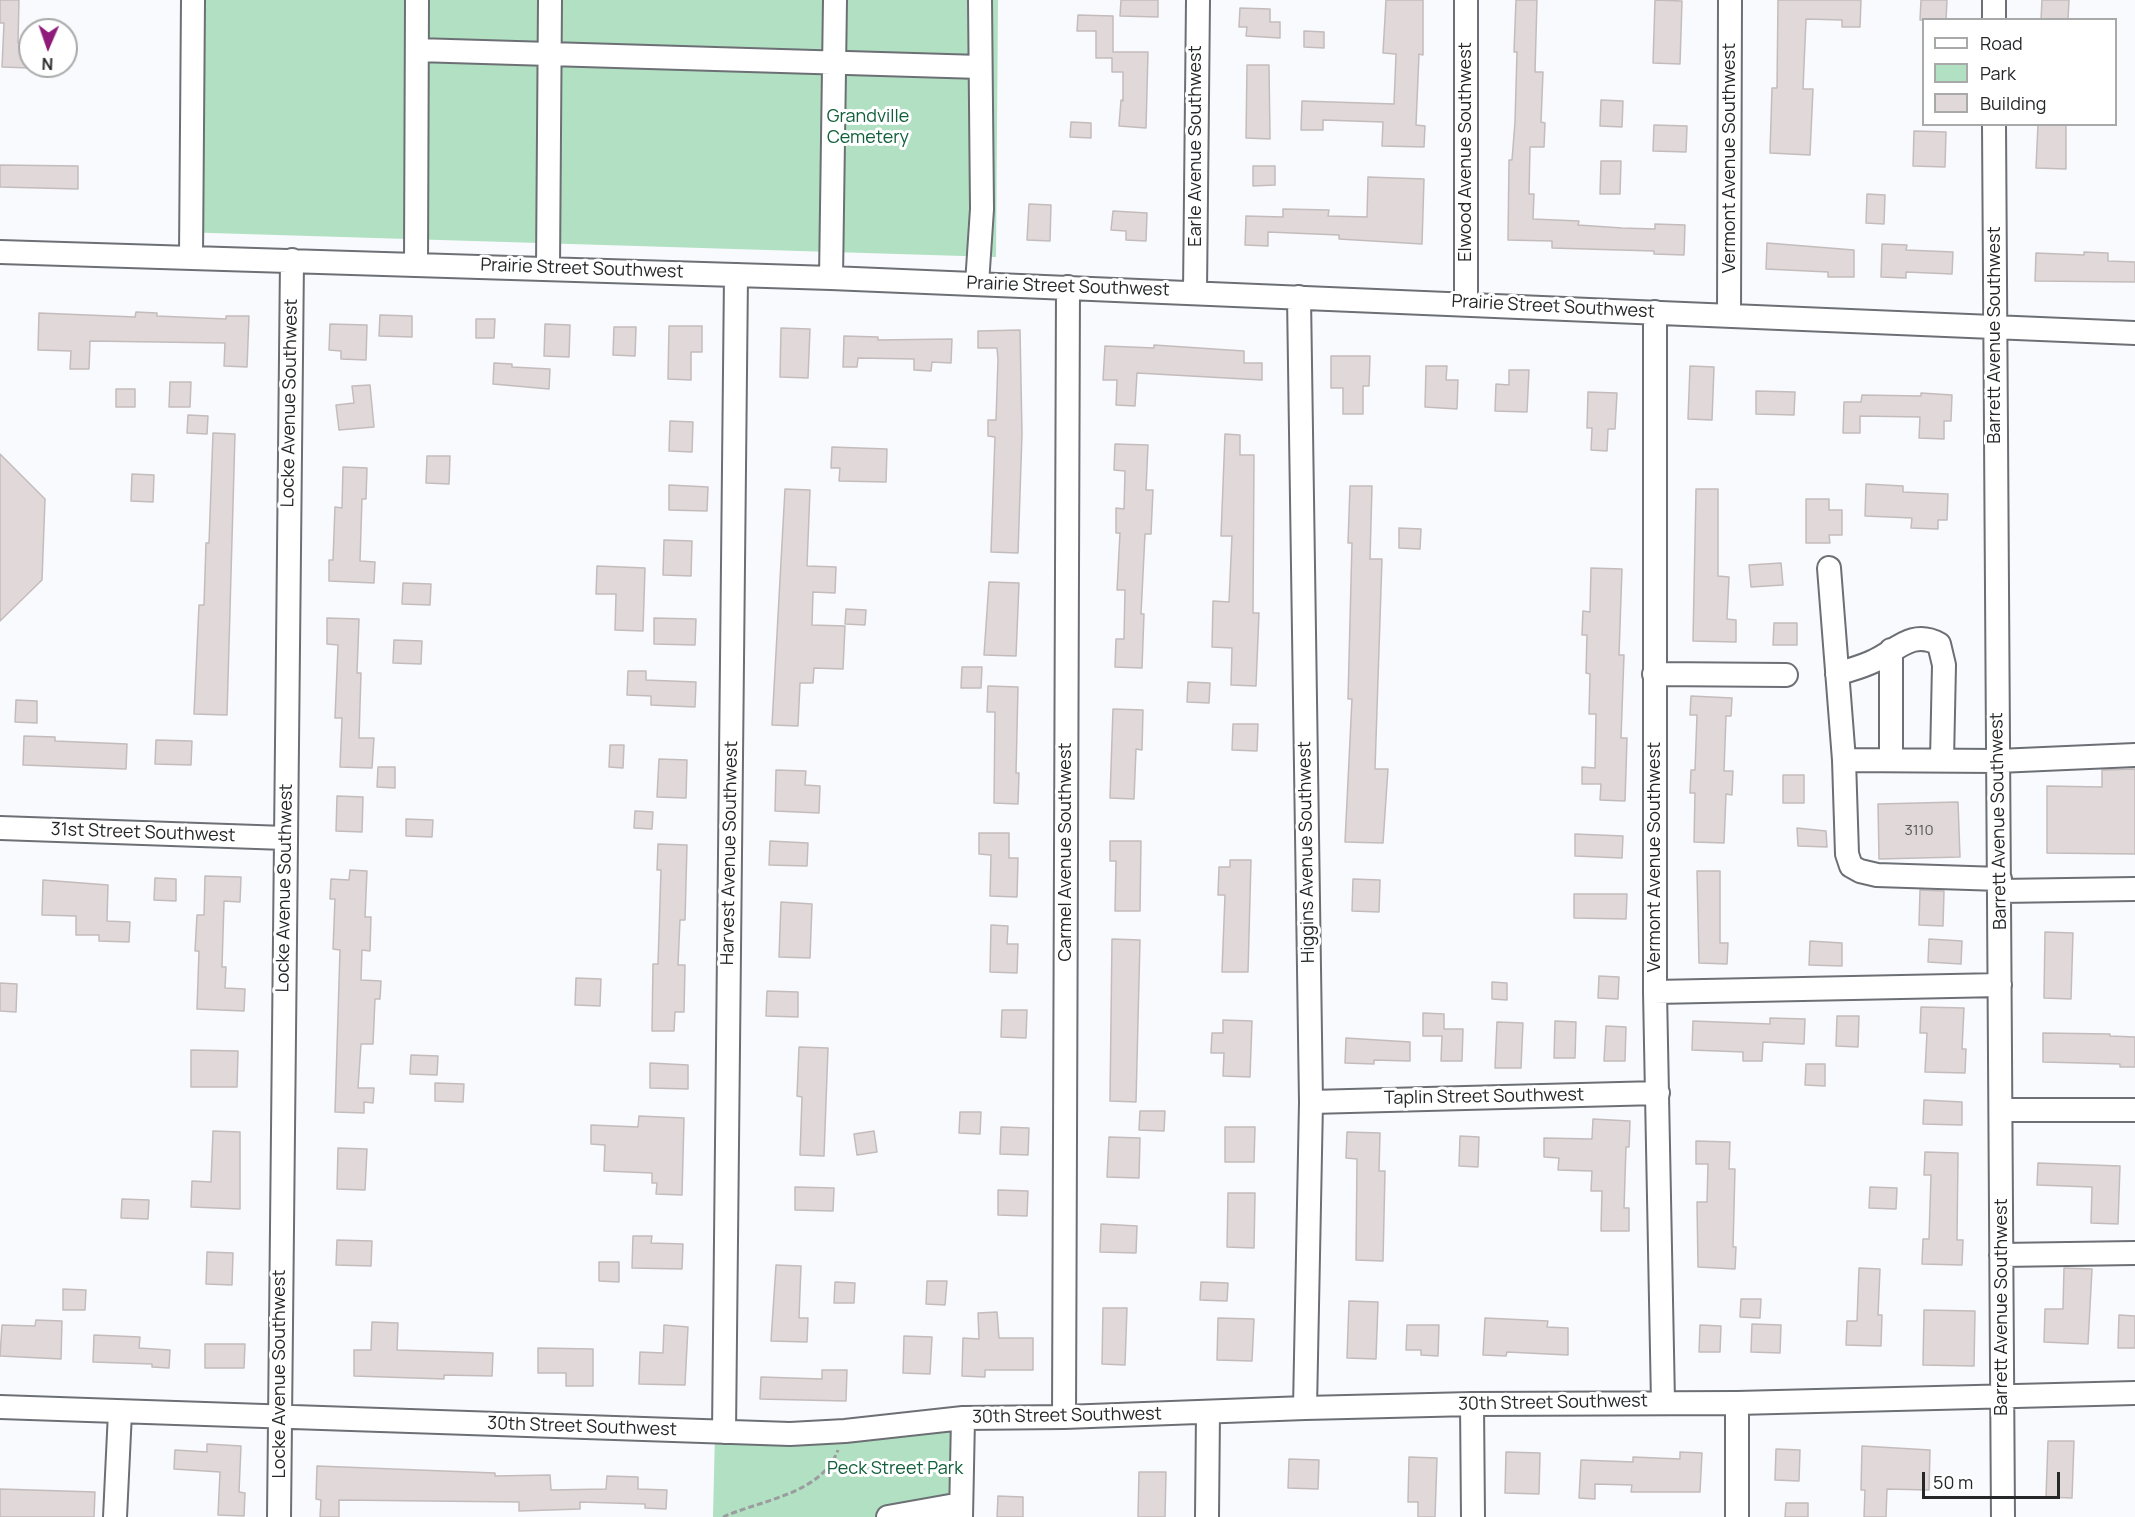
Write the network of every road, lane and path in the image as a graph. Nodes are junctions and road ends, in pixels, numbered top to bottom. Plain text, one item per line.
1 (193, 0) edge
2 (417, 0) edge
3 (550, 0) edge
4 (835, 0) edge
5 (980, 0) edge
6 (1198, 0) edge
7 (1466, 0) edge
8 (1730, 0) edge
9 (1994, 0) edge
10 (1994, 18) edge
11 (417, 50) junction
12 (549, 54) junction
13 (834, 63) junction
14 (980, 67) junction
15 (1994, 126) edge
16 (0, 252) edge
17 (191, 256) junction
18 (292, 260) junction
19 (416, 264) junction
20 (548, 268) junction
21 (736, 274) junction
22 (831, 278) junction
23 (977, 284) junction
24 (1068, 287) junction
25 (1195, 292) junction
26 (1299, 297) junction
27 (1466, 303) junction
28 (1655, 312) junction
29 (1729, 316) junction
30 (1994, 326) junction
31 (2135, 333) edge
32 (1829, 567) dead end
33 (1890, 650) junction
34 (1654, 674) junction
35 (1837, 674) junction
36 (1786, 675) dead end
37 (2135, 755) edge
38 (1844, 760) junction
39 (1891, 760) junction
40 (1942, 760) junction
41 (1998, 761) junction
42 (0, 828) edge
43 (285, 838) junction
44 (0, 839) edge
45 (2000, 885) junction
46 (2135, 889) edge
47 (2000, 986) junction
48 (1655, 992) junction
49 (1658, 1093) junction
50 (1311, 1102) junction
51 (2002, 1110) junction
52 (2135, 1110) edge
53 (2135, 1253) edge
54 (2001, 1255) junction
55 (2135, 1393) edge
56 (2001, 1396) junction
57 (1664, 1402) junction
58 (1737, 1403) junction
59 (1472, 1404) junction
60 (0, 1407) edge
61 (1305, 1408) junction
62 (120, 1412) junction
63 (1208, 1412) junction
64 (279, 1417) junction
65 (1064, 1417) junction
66 (963, 1418) junction
67 (845, 1431) junction
68 (724, 1432) junction
69 (961, 1510) edge
70 (115, 1517) edge
71 (279, 1517) edge
72 (723, 1517) edge
73 (888, 1517) edge
74 (1207, 1517) edge
75 (1473, 1517) edge
76 (1737, 1517) edge
77 (2003, 1517) edge

1 - 17 street
2 - 11 street
3 - 12 street
4 - 13 street
5 - 14 street
6 - 25 street, Earle Avenue Southwest
7 - 27 street, Elwood Avenue Southwest
8 - 29 street, Vermont Avenue Southwest
9 - 10 street
11 - 12 street
11 - 19 street
12 - 13 street
12 - 20 street
13 - 14 street
13 - 22 street
14 - 23 street
15 - 30 street, Barrett Avenue Southwest
16 - 17 street, Prairie Street Southwest
17 - 18 street, Prairie Street Southwest
18 - 19 street, Prairie Street Southwest
18 - 43 street, Locke Avenue Southwest
19 - 20 street, Prairie Street Southwest
20 - 21 street, Prairie Street Southwest
21 - 22 street, Prairie Street Southwest
21 - 68 street, Harvest Avenue Southwest
22 - 23 street, Prairie Street Southwest
23 - 24 street, Prairie Street Southwest
24 - 25 street, Prairie Street Southwest
24 - 65 street, Carmel Avenue Southwest
25 - 26 street, Prairie Street Southwest
26 - 27 street, Prairie Street Southwest
26 - 50 street, Higgins Avenue Southwest
27 - 28 street, Prairie Street Southwest
28 - 29 street, Prairie Street Southwest
28 - 34 street, Vermont Avenue Southwest
29 - 30 street, Prairie Street Southwest
30 - 31 street, Prairie Street Southwest
30 - 41 street, Barrett Avenue Southwest
32 - 35 street
33 - 35 street
33 - 39 street
33 - 40 street
34 - 36 street
34 - 48 street, Vermont Avenue Southwest
35 - 38 street
37 - 41 street
38 - 39 street
38 - 45 street
39 - 40 street
40 - 41 street
41 - 45 street, Barrett Avenue Southwest
42 - 43 street, 31st Street Southwest
42 - 44 street
43 - 64 street, Locke Avenue Southwest
45 - 46 street
45 - 47 street, Barrett Avenue Southwest
47 - 48 street
47 - 51 street, Barrett Avenue Southwest
48 - 49 street, Vermont Avenue Southwest
49 - 50 street, Taplin Street Southwest
49 - 57 street, Vermont Avenue Southwest
50 - 61 street, Higgins Avenue Southwest
51 - 52 street
51 - 54 street, Barrett Avenue Southwest
53 - 54 street
54 - 56 street, Barrett Avenue Southwest
55 - 56 street, 30th Street Southwest
56 - 58 street, 30th Street Southwest
56 - 77 street, Barrett Avenue Southwest
57 - 58 street, 30th Street Southwest
57 - 59 street, 30th Street Southwest
58 - 76 street
59 - 61 street, 30th Street Southwest
59 - 75 street
60 - 62 street, 30th Street Southwest
61 - 63 street, 30th Street Southwest
62 - 64 street, 30th Street Southwest
62 - 70 street
63 - 65 street, 30th Street Southwest
63 - 74 street
64 - 68 street, 30th Street Southwest
64 - 71 street, Locke Avenue Southwest
65 - 66 street, 30th Street Southwest
66 - 67 street, 30th Street Southwest
66 - 69 street
67 - 68 street, 30th Street Southwest
67 - 72 path
69 - 73 street

